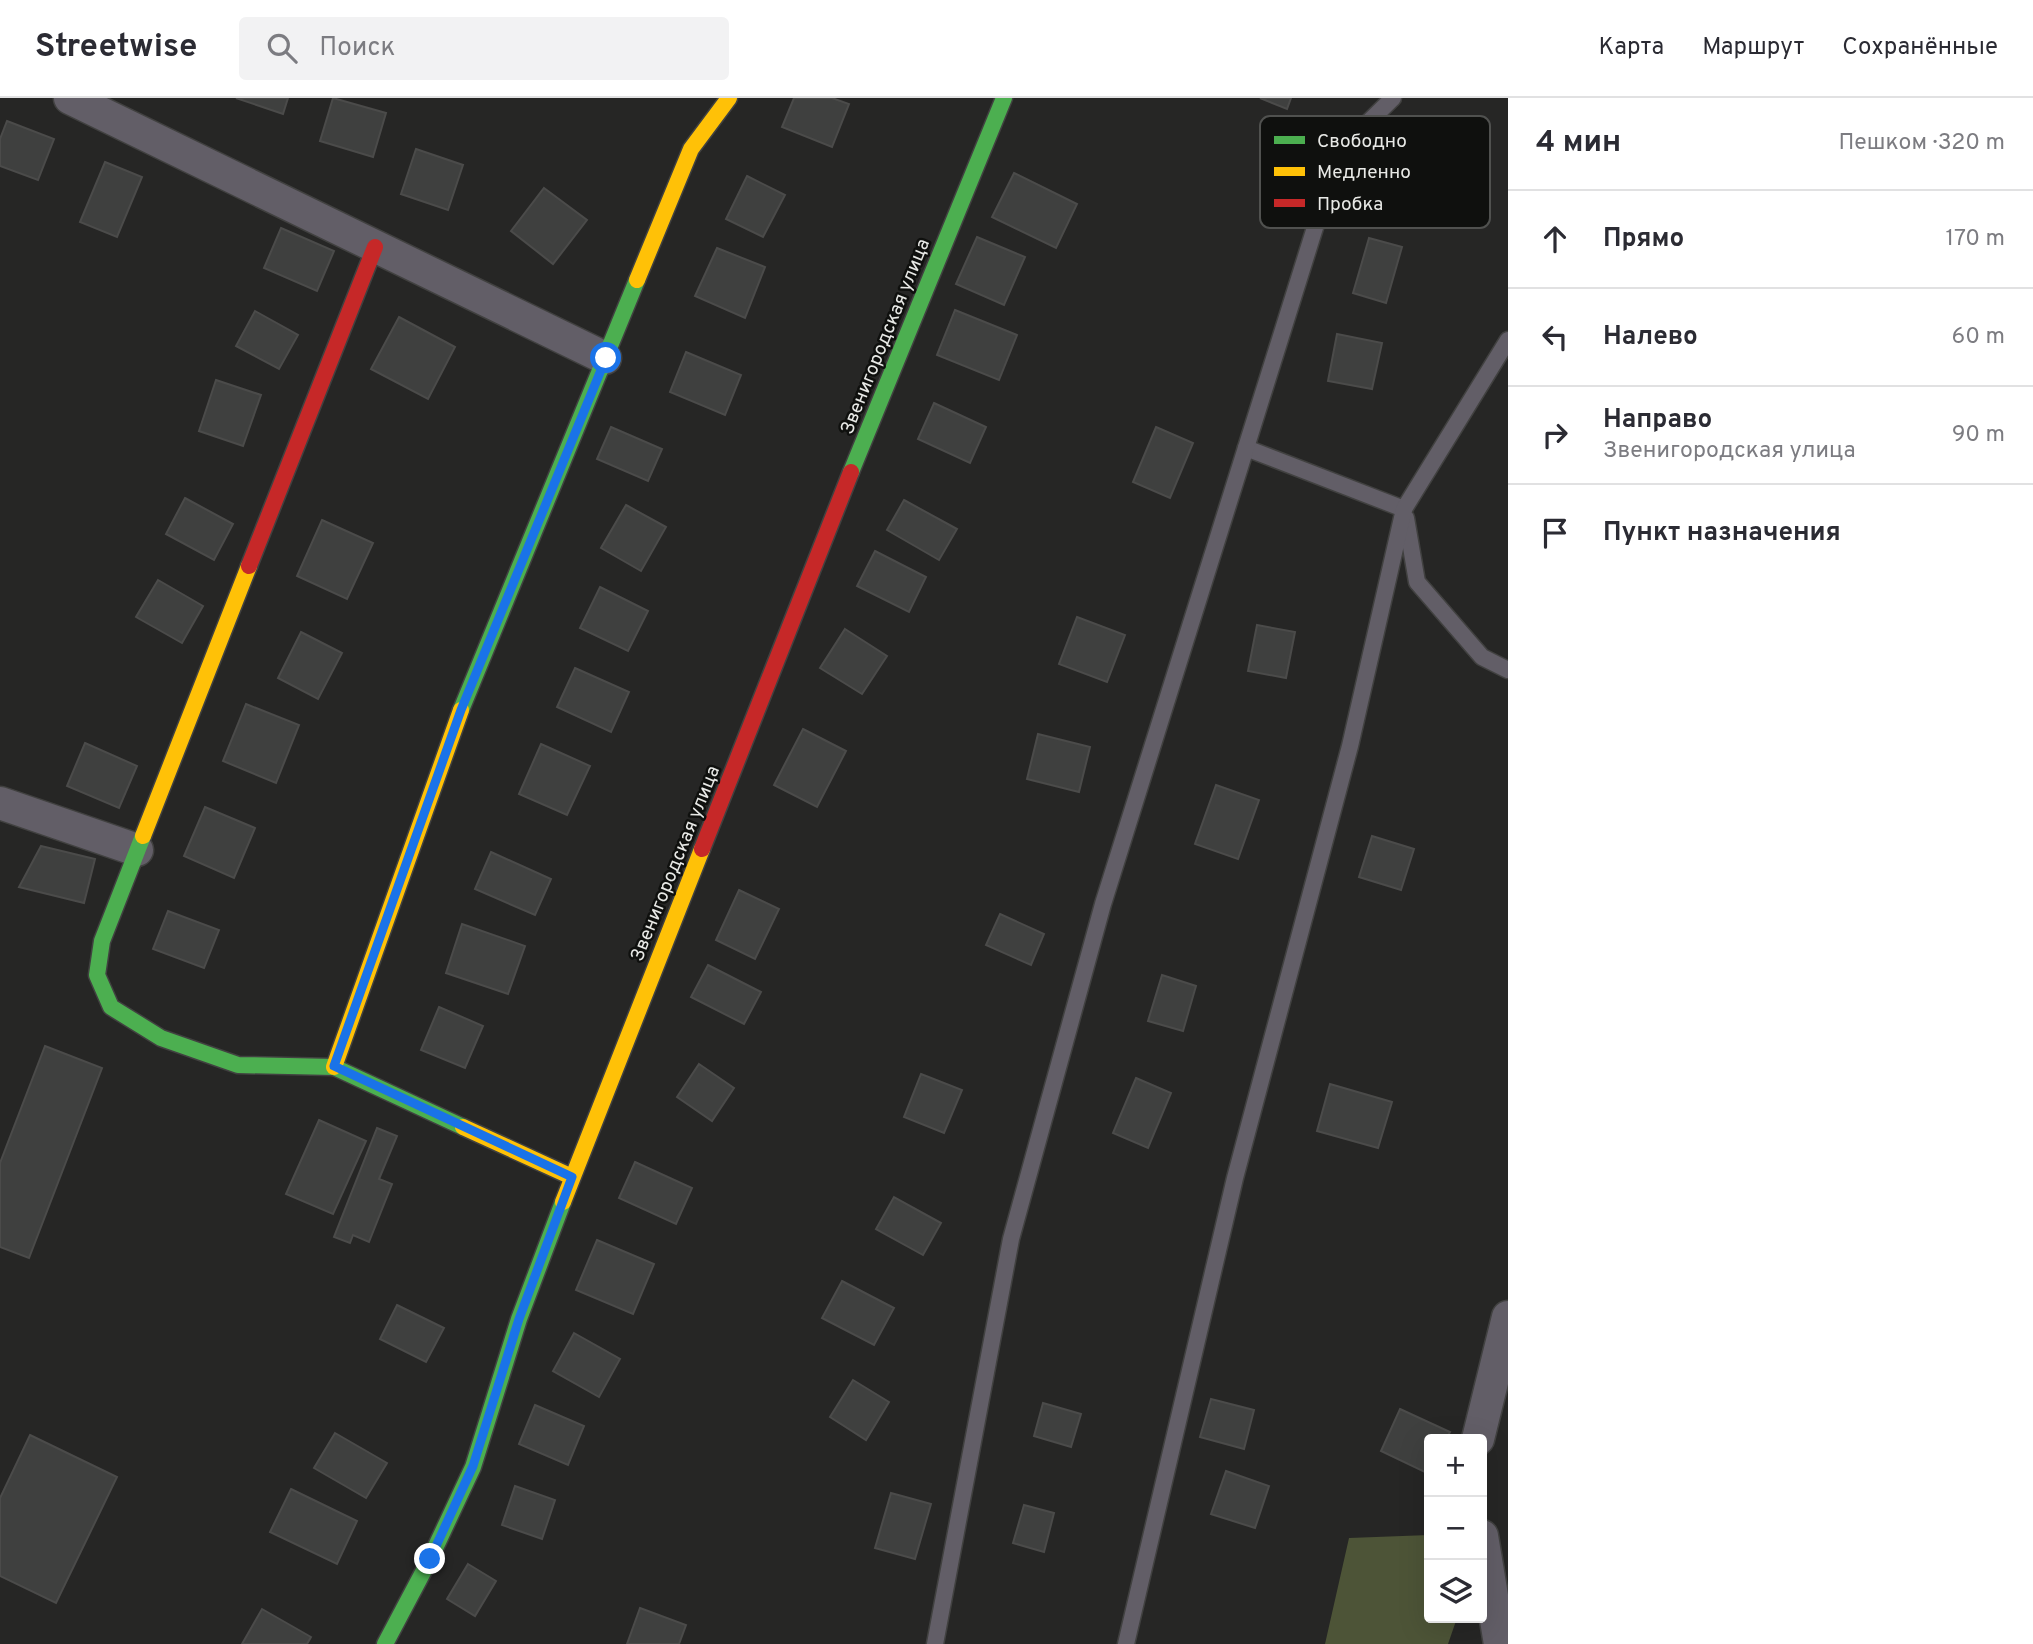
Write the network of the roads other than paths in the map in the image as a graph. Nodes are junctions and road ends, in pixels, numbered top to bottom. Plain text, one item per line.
1 (70, 98) edge
2 (729, 98) edge
3 (1004, 98) edge
4 (1393, 98) edge
5 (1375, 116) edge
6 (1315, 228) edge
7 (375, 247) junction
8 (1508, 340) edge
9 (606, 358) junction
10 (1246, 447) junction
11 (1404, 509) junction
12 (1508, 670) edge
13 (0, 803) edge
14 (136, 850) junction
15 (334, 1066) junction
16 (572, 1177) junction
17 (1508, 1317) edge
18 (1479, 1434) edge
19 (1486, 1560) edge
20 (395, 1638) edge
21 (935, 1644) edge
22 (1126, 1644) edge
23 (1500, 1644) edge

1 - 7 street
2 - 9 street
3 - 16 street, Звенигородская улица
4 - 5 lane
6 - 10 lane
7 - 9 street
7 - 14 street
8 - 11 lane
9 - 15 street
10 - 11 lane
10 - 21 lane
11 - 12 lane
11 - 22 lane
13 - 14 street
14 - 15 street
15 - 16 street
16 - 20 street, Звенигородская улица
17 - 18 street
19 - 23 street

